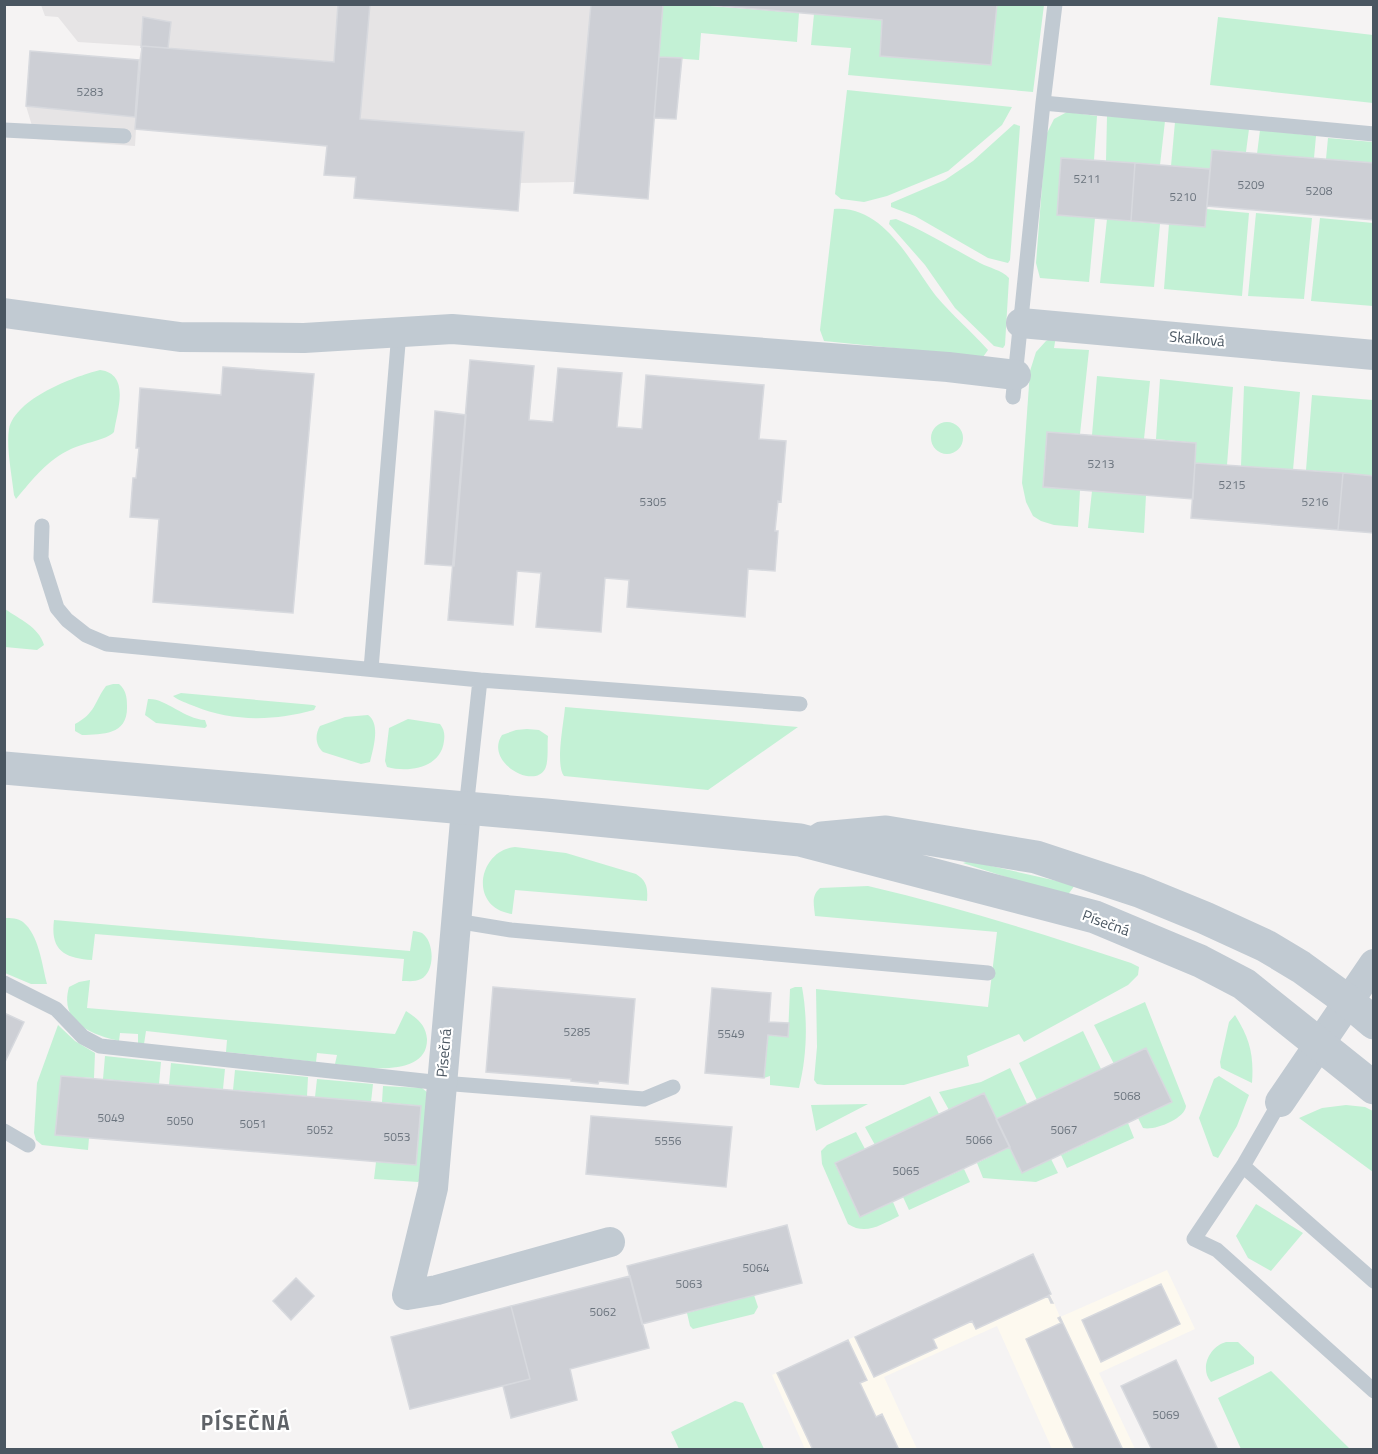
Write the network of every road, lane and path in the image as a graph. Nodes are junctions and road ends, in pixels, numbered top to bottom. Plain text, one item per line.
1 (1055, 4) edge
2 (1043, 103) junction
3 (4, 130) edge
4 (1374, 134) edge
5 (124, 136) dead end
6 (4, 314) edge
7 (1021, 323) junction
8 (399, 332) junction
9 (1374, 355) edge
10 (1015, 386) joint
11 (42, 526) dead end
12 (371, 669) junction
13 (480, 680) junction
14 (800, 704) dead end
15 (4, 768) edge
16 (466, 809) junction
17 (800, 840) junction
18 (456, 921) junction
19 (1374, 964) edge
20 (988, 973) dead end
21 (4, 983) edge
22 (1348, 1001) junction
23 (1374, 1023) edge
24 (1318, 1043) junction
25 (442, 1083) junction
26 (673, 1087) dead end
27 (1374, 1088) edge
28 (1280, 1102) joint
29 (4, 1131) edge
30 (28, 1146) dead end
31 (1243, 1166) junction
32 (610, 1242) dead end
33 (1374, 1281) edge
34 (1374, 1391) edge

1 - 2 lane
2 - 4 lane
2 - 7 lane
3 - 5 lane
6 - 8 street
7 - 9 street, Skalková
7 - 10 lane
8 - 10 street
8 - 12 lane
11 - 12 lane
12 - 13 lane
13 - 14 lane
13 - 16 lane
15 - 16 street, Písečná
16 - 17 street, Písečná
16 - 18 street, Písečná
17 - 22 street, Písečná
17 - 24 street, Písečná
18 - 20 lane
18 - 25 street, Písečná
19 - 22 street
21 - 25 lane
22 - 23 street, Písečná
22 - 24 street
24 - 27 street, Písečná
24 - 28 street
25 - 26 lane
25 - 32 street, Písečná
28 - 31 lane
29 - 30 lane
31 - 33 lane
31 - 34 lane

